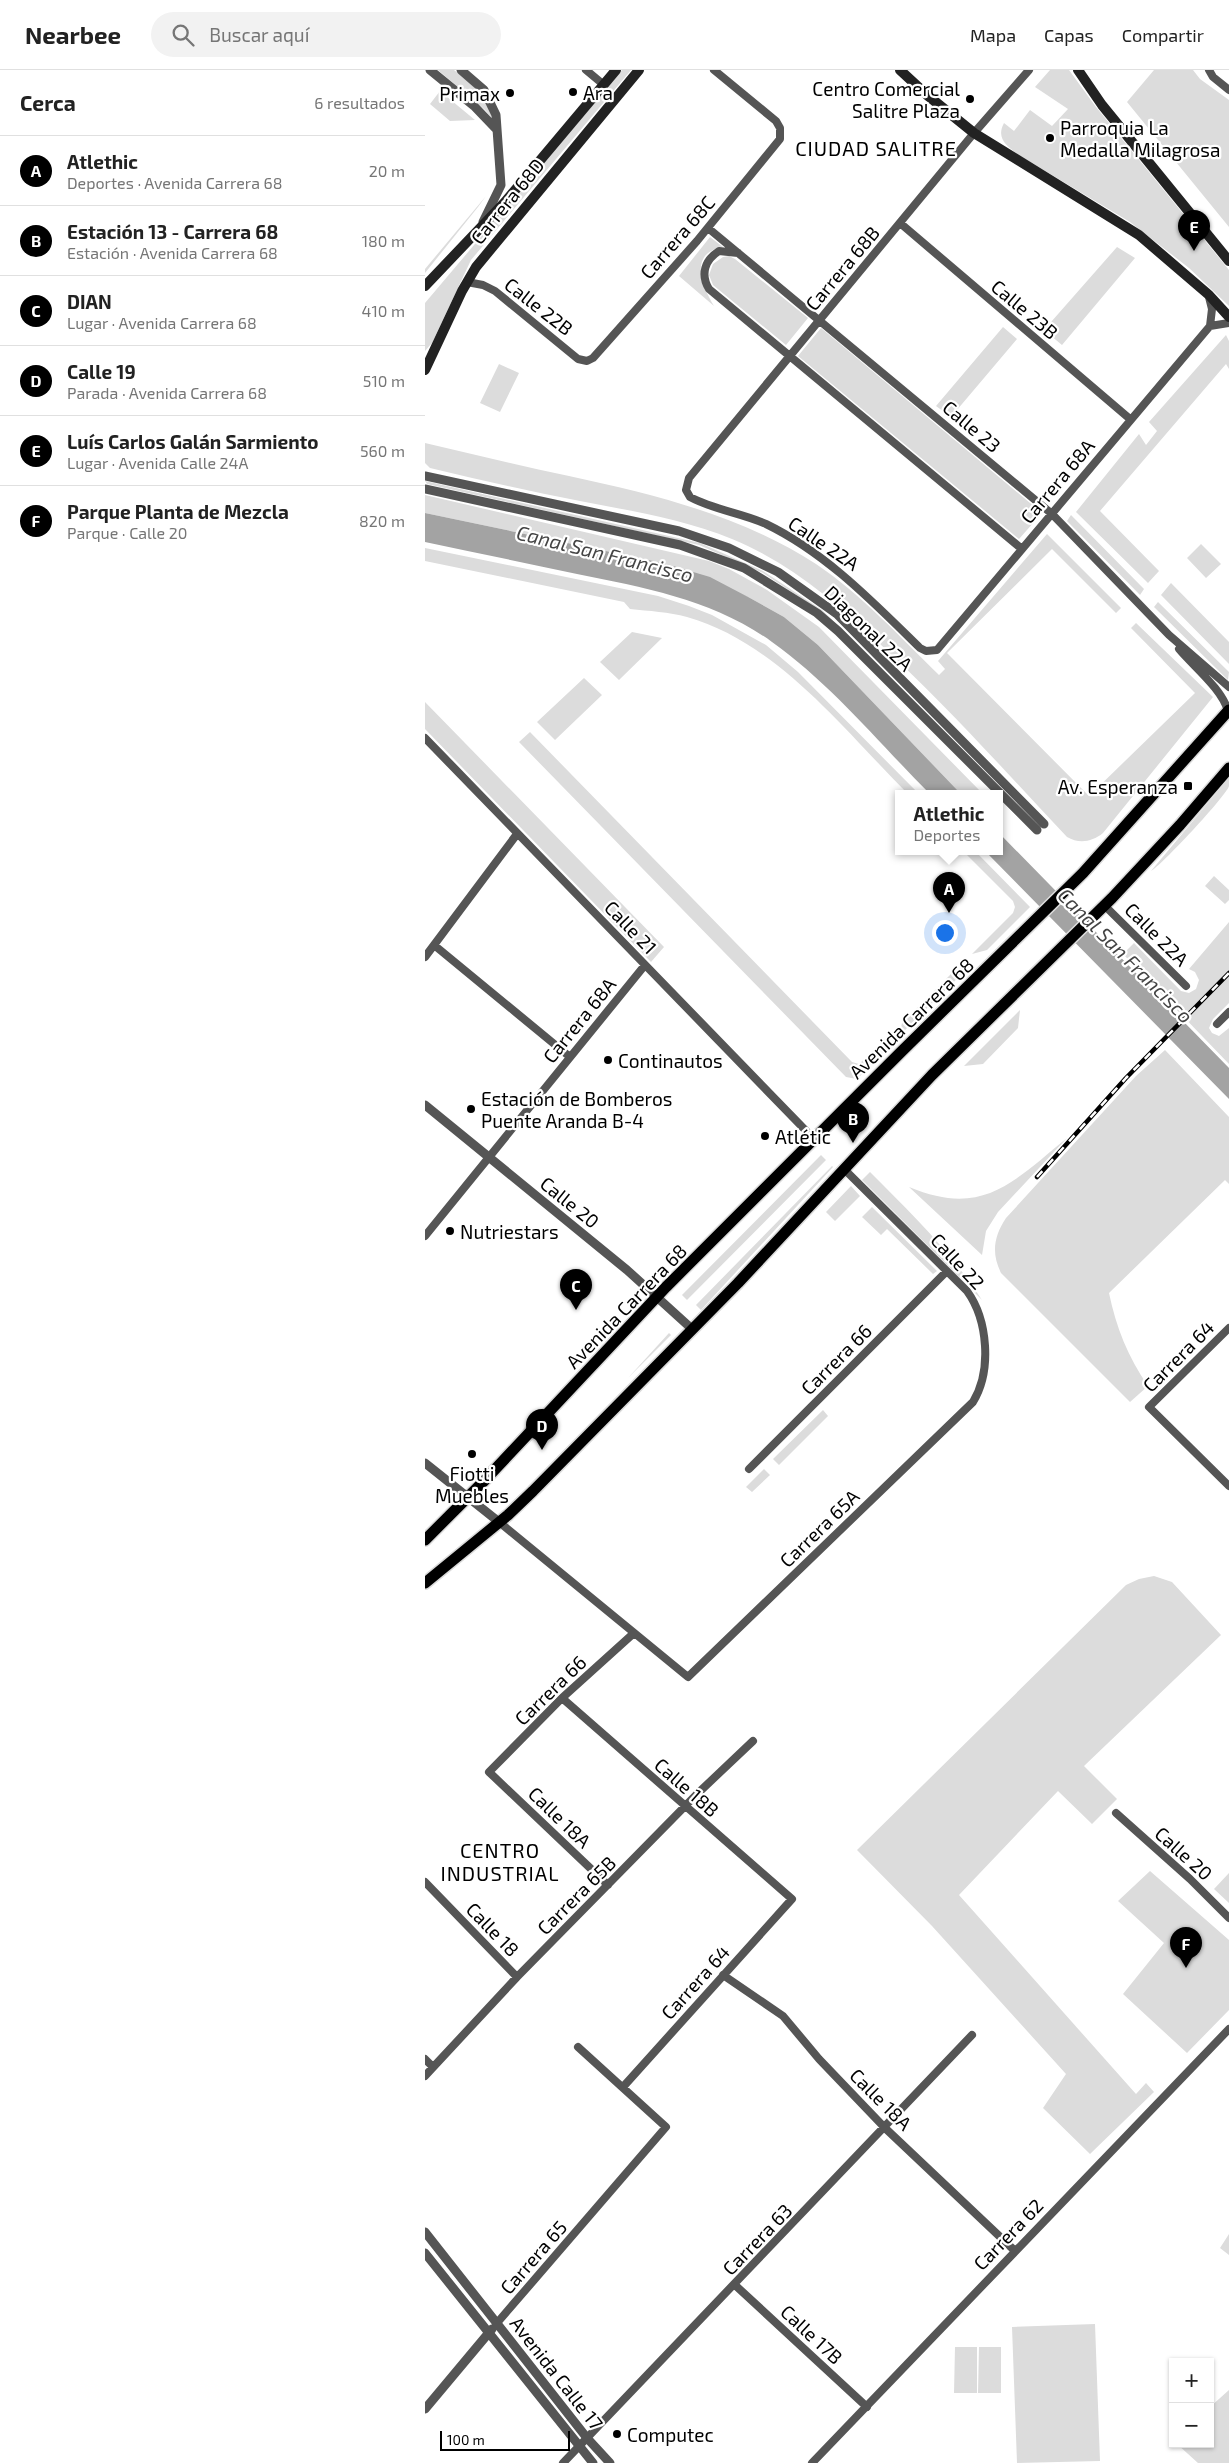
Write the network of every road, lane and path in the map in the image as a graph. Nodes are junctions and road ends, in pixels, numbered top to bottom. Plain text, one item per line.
1 (430, 70) edge
2 (461, 70) edge
3 (586, 70) edge
4 (616, 70) edge
5 (639, 70) edge
6 (714, 70) edge
7 (900, 70) edge
8 (1029, 70) edge
9 (1078, 70) edge
10 (1209, 70) edge
11 (603, 85) junction
12 (1229, 90) edge
13 (497, 130) junction
14 (974, 134) junction
15 (900, 223) junction
16 (708, 228) junction
17 (478, 230) junction
18 (743, 254) junction
19 (1228, 258) edge
20 (467, 282) junction
21 (425, 286) edge
22 (1207, 294) junction
23 (1229, 317) edge
24 (821, 319) junction
25 (1229, 323) edge
26 (1210, 326) junction
27 (435, 351) junction
28 (425, 356) edge
29 (790, 356) junction
30 (587, 361) joint
31 (425, 370) edge
32 (1130, 419) junction
33 (425, 476) edge
34 (425, 489) edge
35 (686, 490) joint
36 (1052, 514) junction
37 (1022, 548) junction
38 (1169, 635) junction
39 (926, 651) joint
40 (1229, 687) edge
41 (1229, 710) edge
42 (425, 738) edge
43 (1229, 768) edge
44 (1002, 790) edge
45 (1003, 791) edge
46 (517, 834) junction
47 (1105, 906) junction
48 (434, 946) junction
49 (425, 957) edge
50 (645, 964) junction
51 (1185, 986) dead end
52 (1229, 1012) edge
53 (1217, 1024) dead end
54 (570, 1057) junction
55 (425, 1105) edge
56 (814, 1139) junction
57 (489, 1157) junction
58 (844, 1169) junction
59 (425, 1236) edge
60 (947, 1271) junction
61 (657, 1297) junction
62 (1229, 1328) edge
63 (692, 1329) junction
64 (973, 1402) joint
65 (425, 1463) edge
66 (749, 1470) dead end
67 (1229, 1486) edge
68 (468, 1496) junction
69 (499, 1522) junction
70 (425, 1540) edge
71 (425, 1583) edge
72 (634, 1633) junction
73 (562, 1698) junction
74 (753, 1741) dead end
75 (489, 1772) joint
76 (685, 1806) junction
77 (1116, 1814) dead end
78 (425, 1882) edge
79 (608, 1885) junction
80 (792, 1898) joint
81 (1229, 1918) edge
82 (723, 1975) junction
83 (517, 1977) junction
84 (1229, 2029) edge
85 (972, 2035) dead end
86 (578, 2047) dead end
87 (425, 2059) edge
88 (433, 2067) junction
89 (425, 2076) edge
90 (623, 2087) junction
91 (885, 2128) junction
92 (425, 2232) edge
93 (1014, 2250) junction
94 (425, 2253) edge
95 (735, 2285) junction
96 (497, 2323) junction
97 (489, 2333) junction
98 (867, 2407) junction
99 (425, 2409) edge
100 (587, 2438) junction
101 (579, 2447) junction
102 (563, 2463) edge
103 (593, 2463) edge
104 (610, 2463) edge
105 (812, 2463) edge

1 - 13 street
2 - 13 street
3 - 11 street
4 - 11 main road, Carrera 68D
5 - 20 main road, Carrera 68D
6 - 16 street, Carrera 68C
7 - 14 main road
8 - 14 street, Carrera 68B
9 - 19 main road
10 - 12 street
11 - 17 main road, Carrera 68D
13 - 17 street
14 - 15 street, Carrera 68B
14 - 22 main road
15 - 24 street, Carrera 68B
15 - 32 street, Calle 23B
16 - 18 street, Calle 23
16 - 30 street, Carrera 68C
17 - 21 main road, Carrera 68D
18 - 24 street, Calle 23
18 - 29 street
20 - 27 main road, Carrera 68D
20 - 30 street, Calle 22B
22 - 23 main road
22 - 26 street
24 - 29 street, Carrera 68B
24 - 36 street, Calle 23
25 - 26 street
26 - 32 street, Carrera 68A
27 - 28 main road
27 - 31 main road, Carrera 68D
29 - 35 street, Carrera 68B
29 - 37 street
32 - 36 street, Carrera 68A
33 - 45 street, Diagonal 22A
34 - 44 street, Diagonal 22A
35 - 39 street, Calle 22A
36 - 37 street, Carrera 68A
36 - 38 street, Calle 23
37 - 39 street, Carrera 68A
38 - 40 street, Calle 23
38 - 41 street, Calle 23
41 - 56 main road, Avenida Carrera 68
42 - 46 street, Calle 21
43 - 47 main road
46 - 48 street
46 - 50 street, Calle 21
47 - 51 street, Calle 22A
47 - 58 main road
48 - 49 street
48 - 54 street
50 - 54 street, Carrera 68A
50 - 56 street, Calle 21
52 - 53 street
54 - 57 street, Carrera 68A
55 - 57 street, Calle 20
56 - 61 main road, Avenida Carrera 68
57 - 59 street, Carrera 68A
57 - 61 street, Calle 20
58 - 60 street, Calle 22
58 - 63 main road
60 - 64 street, Calle 22
60 - 66 street, Carrera 66
61 - 63 street, Calle 20
61 - 68 main road, Avenida Carrera 68
62 - 67 street, Carrera 64
63 - 69 main road
64 - 72 street, Carrera 65A
65 - 68 street
68 - 69 street
68 - 70 main road, Avenida Carrera 68
69 - 71 main road
69 - 72 street
72 - 73 street, Carrera 66
73 - 75 street, Carrera 66
73 - 76 street, Calle 18B
74 - 76 street, Carrera 65B
75 - 79 street, Calle 18A
76 - 79 street, Carrera 65B
76 - 80 street, Calle 18B
77 - 81 street, Calle 20
78 - 83 street, Calle 18
79 - 83 street, Carrera 65B
80 - 82 street, Carrera 64
82 - 90 street, Carrera 64
82 - 91 street, Calle 18A
83 - 88 street, Carrera 65B
84 - 93 street, Carrera 62
85 - 91 street, Carrera 63
86 - 90 street
87 - 88 street
88 - 89 street, Carrera 65B
90 - 96 street, Carrera 65
91 - 93 street, Calle 18A
91 - 95 street, Carrera 63
92 - 96 street, Avenida Calle 17
93 - 98 street, Carrera 62
94 - 97 street, Avenida Calle 17
95 - 98 street, Calle 17B
95 - 100 street, Carrera 63
96 - 97 street, Carrera 65
96 - 100 street, Avenida Calle 17
97 - 99 street, Carrera 65
97 - 101 street, Avenida Calle 17
98 - 105 street, Carrera 62
100 - 101 street, Carrera 63
100 - 104 street, Avenida Calle 17
101 - 102 street, Carrera 63
101 - 103 street, Avenida Calle 17

